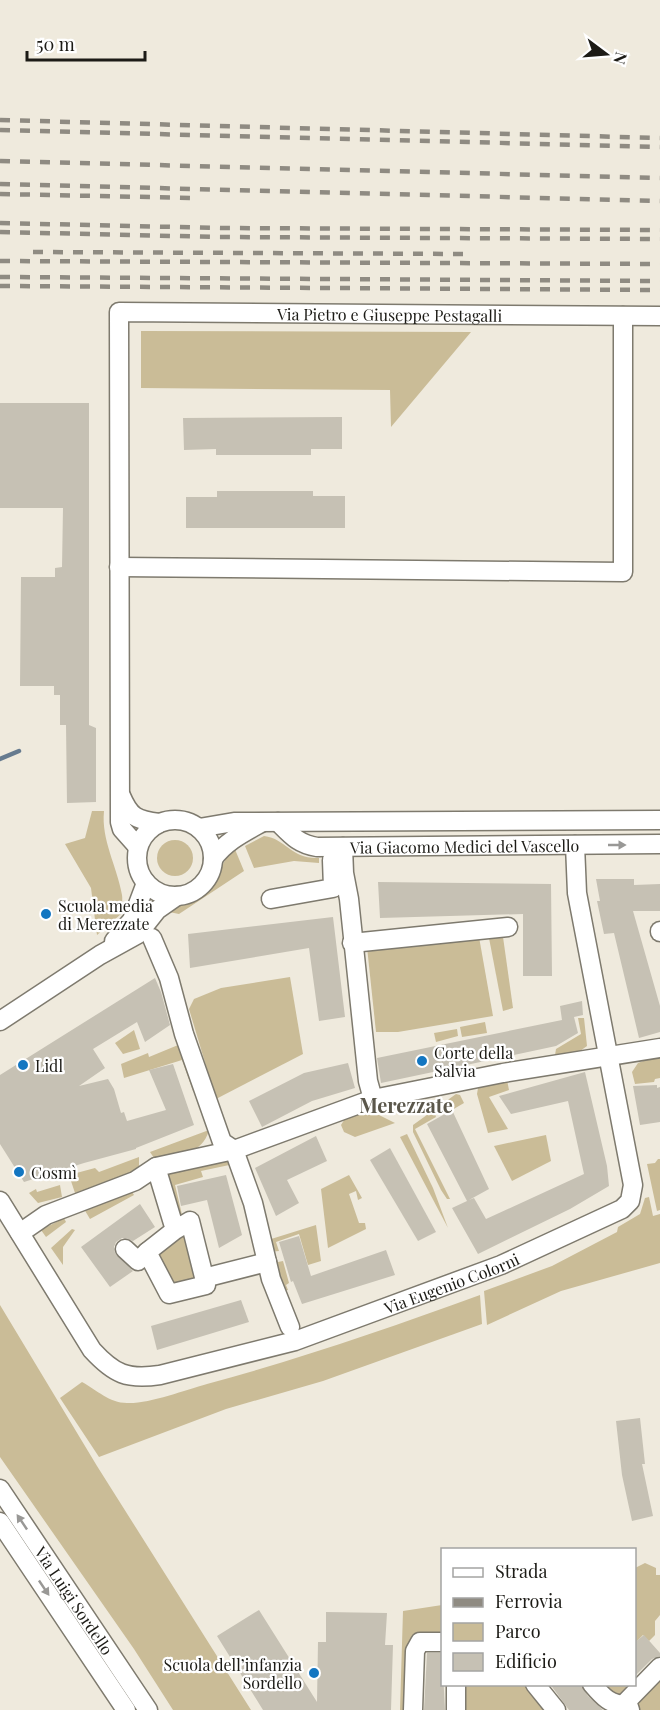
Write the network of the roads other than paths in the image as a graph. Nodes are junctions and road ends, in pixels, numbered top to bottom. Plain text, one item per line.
1 (623, 316) junction
2 (660, 316) edge
3 (119, 567) junction
4 (121, 794) junction
5 (660, 819) edge
6 (270, 822) junction
7 (159, 823) junction
8 (199, 828) junction
9 (660, 844) edge
10 (575, 845) junction
11 (138, 847) junction
12 (337, 847) junction
13 (213, 859) junction
14 (146, 883) junction
15 (177, 896) junction
16 (271, 898) dead end
17 (508, 927) dead end
18 (152, 938) dead end
19 (352, 943) junction
20 (100, 955) junction
21 (0, 1021) edge
22 (660, 1048) edge
23 (609, 1057) junction
24 (373, 1099) junction
25 (234, 1150) junction
26 (156, 1167) junction
27 (0, 1201) edge
28 (175, 1230) junction
29 (20, 1233) junction
30 (126, 1249) dead end
31 (147, 1252) junction
32 (267, 1262) junction
33 (204, 1278) junction
34 (290, 1327) dead end
35 (0, 1489) edge
36 (0, 1522) edge
37 (441, 1642) edge
38 (660, 1667) edge
39 (456, 1686) edge
40 (537, 1686) edge
41 (594, 1686) edge
42 (629, 1708) edge
43 (126, 1710) edge
44 (148, 1710) edge
45 (413, 1710) edge
46 (456, 1710) edge
47 (556, 1710) edge

1 - 2 street, Via Pietro e Giuseppe Pestagalli
1 - 3 street, Via Pietro e Giuseppe Pestagalli
1 - 3 street
3 - 4 street
4 - 7 street
4 - 11 street
5 - 6 street, Via Giacomo Medici del Vascello
6 - 8 street, Via Giacomo Medici del Vascello
6 - 12 street, Via Giacomo Medici del Vascello
6 - 13 street, Via Giacomo Medici del Vascello
7 - 8 street
7 - 11 street
8 - 13 street
10 -> 9 street, Via Giacomo Medici del Vascello
10 - 12 street, Via Giacomo Medici del Vascello
10 - 23 street, Via Eugenio Colorni
11 - 14 street
12 - 16 street
12 - 19 street
13 - 15 street
14 - 15 street
14 - 20 street
15 - 20 street
17 - 19 street
18 - 25 street
19 - 24 street
20 - 21 street
22 - 23 street
23 - 24 street
23 - 29 street, Via Eugenio Colorni
24 - 25 street
25 - 26 street
25 - 32 street
26 - 28 street
26 - 29 street
27 - 29 street, Via Eugenio Colorni
28 - 31 street
28 - 33 street
30 - 31 street
31 - 33 street
32 - 33 street
32 - 34 street
44 -> 35 street, Via Luigi Sordello
36 -> 43 street, Via Luigi Sordello
37 - 45 street
38 - 42 street
39 - 46 street
40 - 47 street
41 - 42 street

